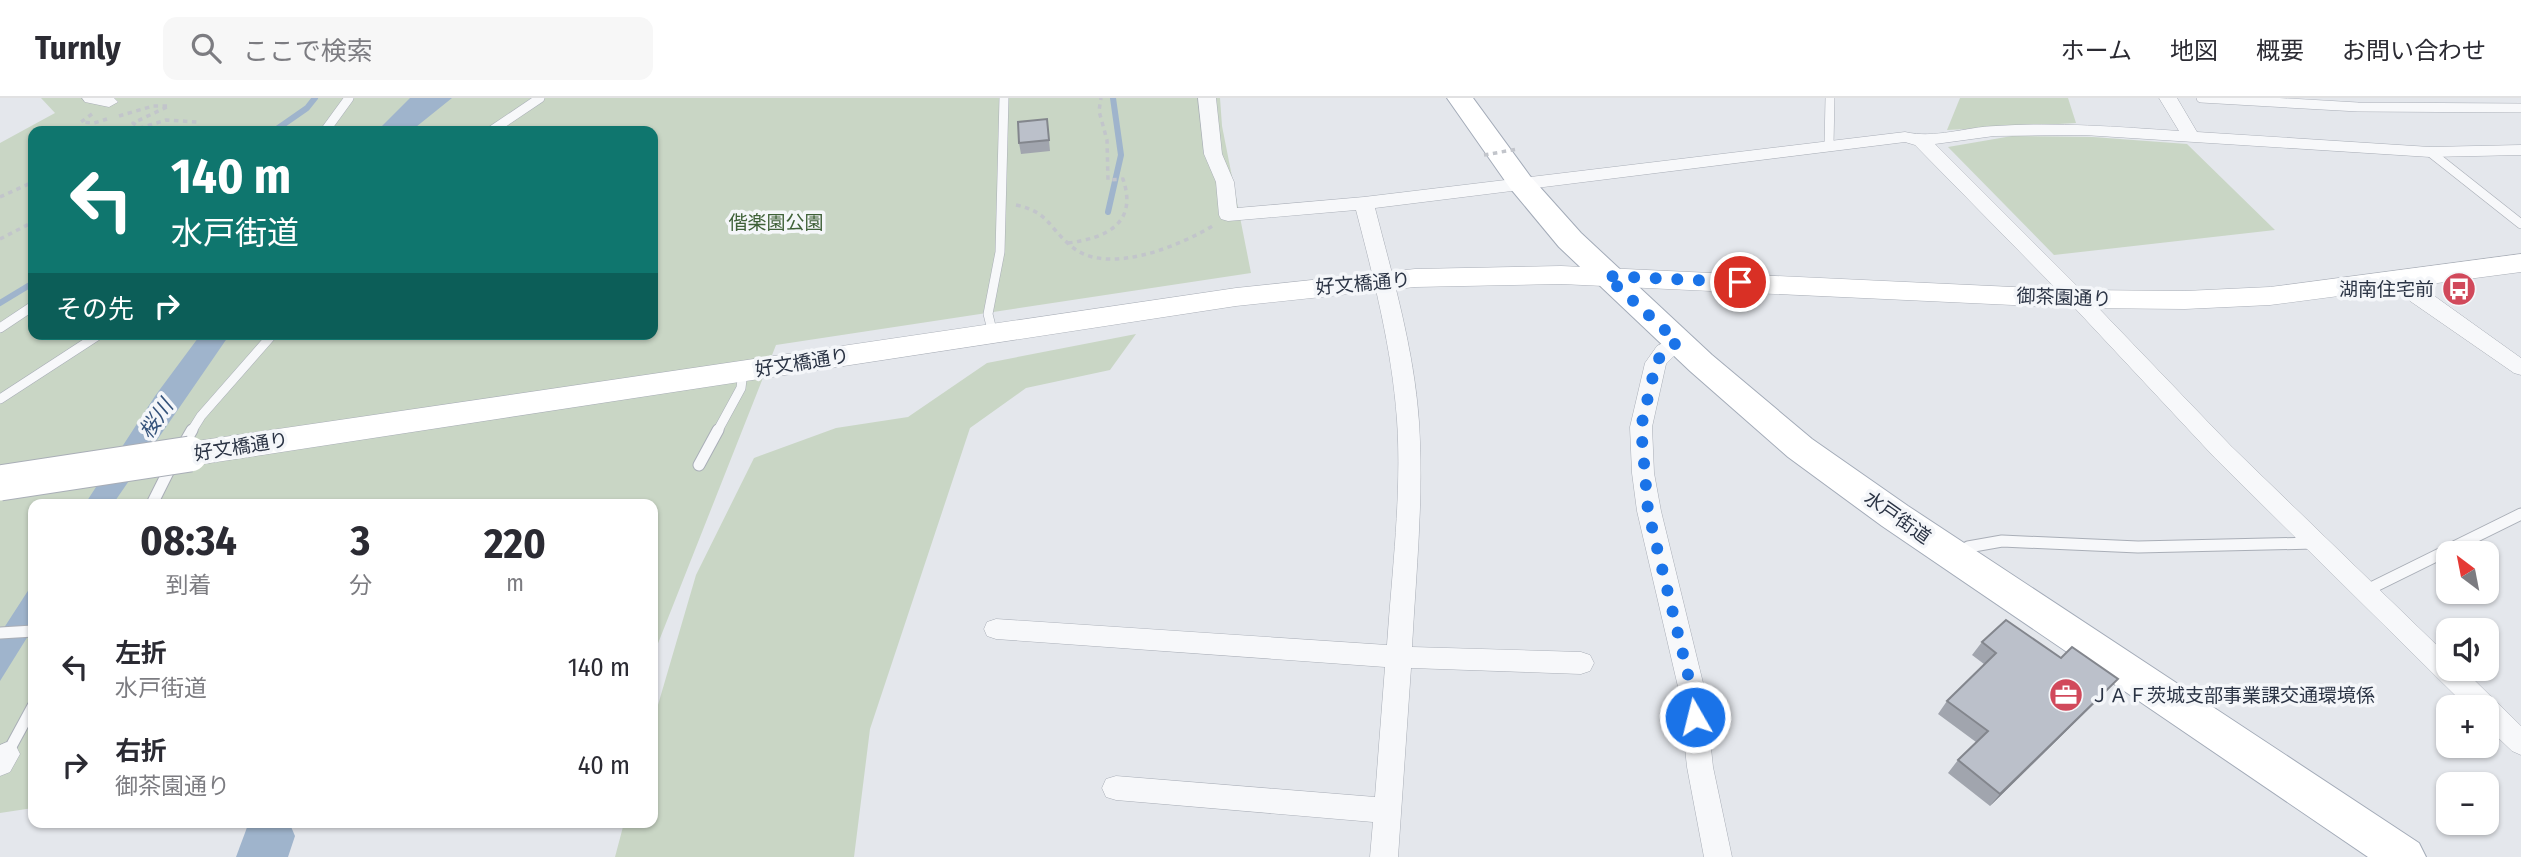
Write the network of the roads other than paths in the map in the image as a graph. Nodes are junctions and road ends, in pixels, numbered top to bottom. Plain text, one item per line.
1 (91, 98) edge
2 (349, 98) edge
3 (540, 98) edge
4 (1004, 98) edge
5 (1207, 98) edge
6 (1460, 98) edge
7 (1830, 98) edge
8 (2168, 98) edge
9 (2201, 98) edge
10 (109, 102) road end
11 (2521, 108) edge
12 (330, 126) edge
13 (498, 126) edge
14 (2191, 136) junction
15 (1921, 141) junction
16 (1829, 145) junction
17 (2521, 150) edge
18 (2430, 152) junction
19 (1520, 182) junction
20 (1364, 202) junction
21 (2521, 224) edge
22 (2521, 263) edge
23 (1606, 276) junction
24 (1385, 280) junction
25 (2398, 280) junction
26 (2078, 299) junction
27 (28, 309) edge
28 (0, 328) edge
29 (993, 334) junction
30 (91, 340) edge
31 (268, 340) edge
32 (1678, 342) junction
33 (2521, 368) edge
34 (743, 371) junction
35 (0, 399) edge
36 (699, 465) dead end
37 (0, 483) edge
38 (154, 499) edge
39 (2521, 514) edge
40 (2316, 543) junction
41 (1964, 562) junction
42 (2365, 591) junction
43 (996, 628) dead end
44 (28, 631) edge
45 (0, 633) edge
46 (1399, 657) junction
47 (1581, 663) dead end
48 (2472, 695) edge
49 (28, 715) edge
50 (2499, 722) edge
51 (2521, 743) edge
52 (4, 759) edge
53 (1116, 788) dead end
54 (1388, 811) junction
55 (1384, 857) edge
56 (1718, 857) edge
57 (2404, 857) edge

1 - 10 street
2 - 12 lane
3 - 13 lane
4 - 29 lane
5 - 20 street
6 - 19 main road, 水戸街道
7 - 16 lane
8 - 14 street
9 - 11 lane
14 - 15 street
14 - 18 street
15 - 16 street
15 - 26 street
16 - 19 street
17 - 18 street
18 - 21 lane
19 - 20 street
19 - 23 main road, 水戸街道
20 - 24 street
22 - 25 street, 御茶園通り
23 - 24 street, 好文橋通り
23 - 26 street, 御茶園通り
23 - 32 main road, 水戸街道
24 - 29 street, 好文橋通り
24 - 46 street
25 - 26 street, 御茶園通り
25 - 33 street
26 - 40 street
27 - 28 lane
29 - 34 street, 好文橋通り
30 - 35 lane
31 - 38 lane
32 - 41 main road, 水戸街道
32 - 56 street
34 - 36 lane
34 - 37 street, 好文橋通り, bridge
39 - 42 lane
40 - 41 lane
40 - 42 street
41 - 57 main road, 水戸街道
42 - 48 street
43 - 46 street
44 - 45 lane
46 - 47 street
46 - 54 street
49 - 52 lane
50 - 51 street
53 - 54 street
54 - 55 street

